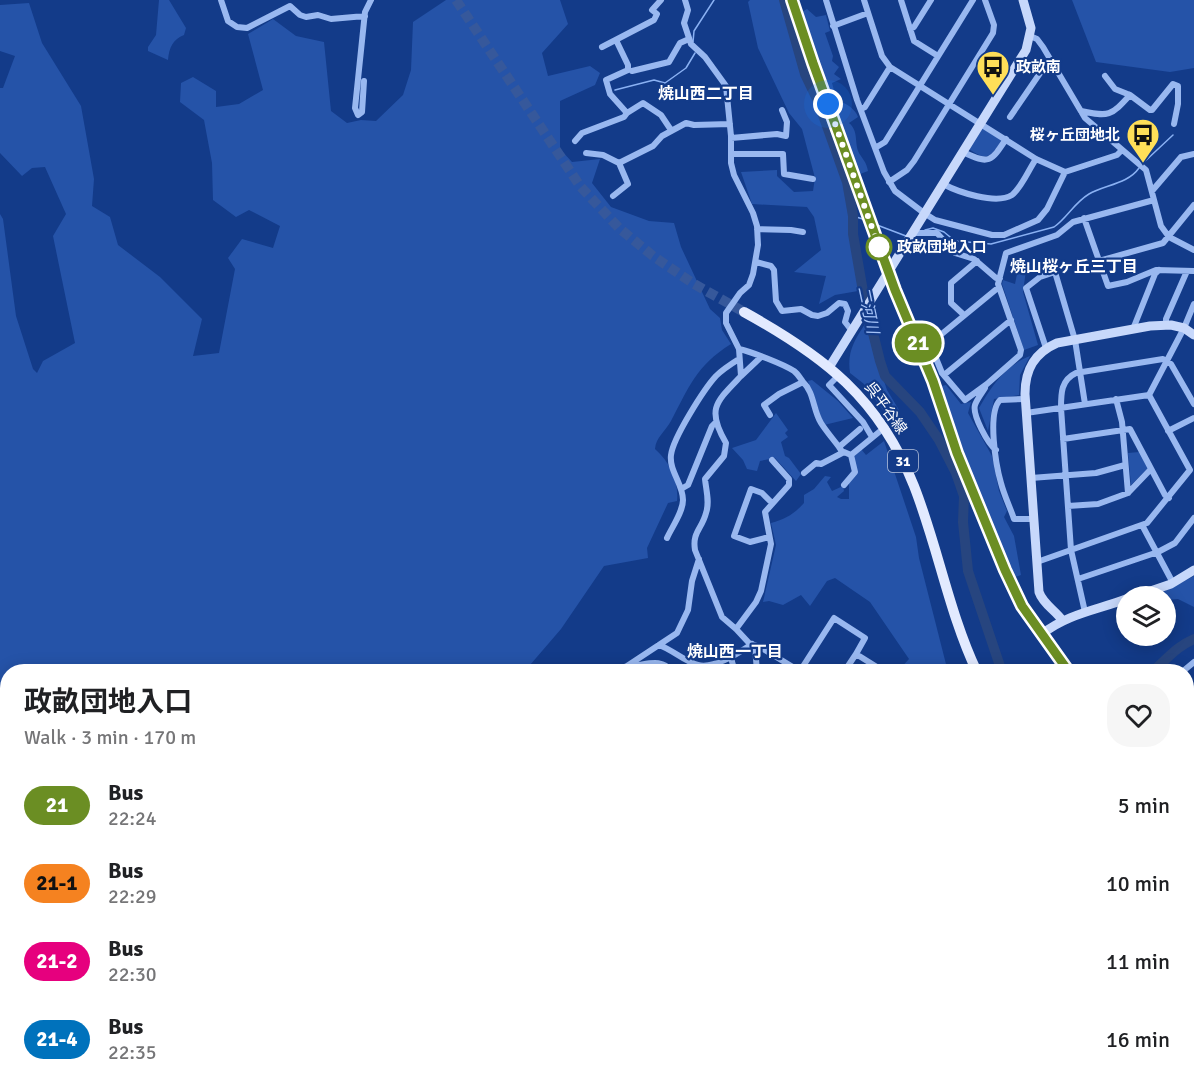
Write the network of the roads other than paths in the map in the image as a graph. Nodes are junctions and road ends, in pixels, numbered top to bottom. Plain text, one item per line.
1 (221, 0) edge
2 (371, 0) edge
3 (685, 0) edge
4 (792, 0) edge
5 (826, 0) edge
6 (864, 0) edge
7 (901, 0) edge
8 (931, 0) edge
9 (973, 0) edge
10 (986, 0) edge
11 (1023, 0) edge
12 (658, 1) edge
13 (645, 4) dead end
14 (652, 10) junction
15 (868, 13) junction
16 (365, 16) junction
17 (833, 26) junction
18 (910, 29) junction
19 (1030, 36) junction
20 (689, 39) junction
21 (616, 40) junction
22 (602, 47) dead end
23 (938, 56) junction
24 (1047, 63) dead end
25 (890, 67) junction
26 (633, 71) dead end
27 (1105, 76) dead end
28 (364, 81) dead end
29 (920, 85) junction
30 (1130, 95) junction
31 (950, 104) junction
32 (861, 109) junction
33 (782, 110) dead end
34 (1081, 111) junction
35 (627, 113) junction
36 (1010, 117) dead end
37 (981, 123) junction
38 (730, 124) junction
39 (1174, 124) dead end
40 (671, 130) junction
41 (731, 138) junction
42 (1006, 139) junction
43 (575, 141) dead end
44 (875, 148) junction
45 (1122, 150) junction
46 (963, 152) junction
47 (586, 153) dead end
48 (731, 154) junction
49 (1194, 154) edge
50 (1036, 159) junction
51 (619, 163) junction
52 (1065, 172) junction
53 (813, 179) dead end
54 (889, 183) junction
55 (942, 184) junction
56 (1152, 191) junction
57 (613, 196) dead end
58 (1154, 200) junction
59 (1194, 205) edge
60 (924, 213) junction
61 (1084, 218) junction
62 (757, 229) junction
63 (803, 232) dead end
64 (911, 235) junction
65 (1169, 237) junction
66 (1194, 249) edge
67 (977, 261) junction
68 (1099, 261) junction
69 (756, 262) junction
70 (1159, 270) junction
71 (888, 271) junction
72 (1191, 271) edge
73 (1000, 278) junction
74 (999, 287) junction
75 (1194, 304) edge
76 (744, 312) tunnel mouth
77 (964, 315) junction
78 (1011, 320) junction
79 (1166, 325) junction
80 (854, 327) junction
81 (1184, 328) junction
82 (1133, 329) junction
83 (1194, 335) edge
84 (1075, 340) junction
85 (740, 348) junction
86 (1046, 348) junction
87 (761, 357) junction
88 (739, 359) junction
89 (1167, 360) junction
90 (830, 366) junction
91 (1080, 372) junction
92 (839, 375) junction
93 (944, 375) junction
94 (741, 376) junction
95 (803, 382) junction
96 (987, 384) junction
97 (1149, 395) junction
98 (1025, 399) junction
99 (1116, 399) junction
100 (1085, 404) junction
101 (1194, 404) edge
102 (1061, 408) junction
103 (1026, 414) junction
104 (770, 415) dead end
105 (1194, 418) edge
106 (716, 423) junction
107 (884, 428) junction
108 (860, 429) dead end
109 (1122, 430) junction
110 (1168, 431) junction
111 (872, 437) junction
112 (1063, 440) junction
113 (841, 450) junction
114 (996, 450) junction
115 (851, 455) junction
116 (772, 460) dead end
117 (1125, 465) junction
118 (1151, 469) junction
119 (1193, 470) edge
120 (804, 473) dead end
121 (1066, 475) junction
122 (1031, 478) junction
123 (844, 485) dead end
124 (681, 489) junction
125 (1128, 494) junction
126 (1169, 498) junction
127 (772, 503) junction
128 (1068, 506) junction
129 (1194, 518) edge
130 (1034, 519) junction
131 (1142, 525) junction
132 (769, 537) junction
133 (668, 538) dead end
134 (1071, 550) junction
135 (1158, 552) junction
136 (700, 558) junction
137 (1037, 562) junction
138 (1194, 570) edge
139 (1078, 579) junction
140 (1173, 583) junction
141 (1164, 586) edge
142 (1116, 602) edge
143 (1085, 612) junction
144 (1062, 620) junction
145 (736, 629) junction
146 (1042, 634) junction
147 (659, 645) junction
148 (754, 645) junction
149 (856, 654) junction
150 (731, 658) junction
151 (630, 664) edge
152 (644, 664) edge
153 (664, 664) edge
154 (695, 664) edge
155 (708, 664) edge
156 (733, 664) edge
157 (756, 664) edge
158 (788, 664) edge
159 (806, 664) edge
160 (849, 664) edge
161 (872, 664) edge
162 (973, 664) edge
163 (1063, 664) edge

1 - 16 street
2 - 16 street
3 - 20 street
4 - 71 street
5 - 17 street
6 - 15 street
7 - 18 street
8 - 18 street
9 - 23 street
10 - 31 street
11 - 19 street
12 - 14 street
13 - 14 street
14 - 21 street
15 - 17 street
15 - 25 street
16 - 28 street
17 - 32 street
18 - 23 street
19 - 34 street
19 - 37 street
20 - 26 street
20 - 38 street
21 - 22 street
21 - 35 street
23 - 29 street
24 - 36 street
25 - 29 street
25 - 32 street
27 - 30 street
29 - 31 street
29 - 44 street
30 - 34 street
30 - 39 street
31 - 37 street
31 - 54 street
32 - 44 street
33 - 41 street
34 - 45 street
35 - 40 street
35 - 43 street
37 - 42 street
37 - 46 street
38 - 40 street
38 - 41 street
40 - 51 street
41 - 48 street
42 - 46 street
42 - 50 street
44 - 54 street
45 - 52 street
45 - 56 street
46 - 55 street
47 - 51 street
48 - 53 street
48 - 62 street
49 - 56 street
50 - 52 street
50 - 55 street
51 - 57 street
52 - 60 street
54 - 60 street
55 - 60 street
56 - 58 street
58 - 61 street
58 - 65 street
59 - 65 street
60 - 64 street
61 - 68 street
61 - 73 street
62 - 63 street
62 - 69 street
64 - 67 street
64 - 71 street
65 - 66 street
65 - 68 street
67 - 73 street
67 - 77 street
68 - 70 street
69 - 80 street
69 - 85 street
70 - 72 street
70 - 82 street
71 - 80 street
71 - 146 street
72 - 79 street
73 - 74 street
74 - 77 street
74 - 78 street
75 - 81 street
76 - 90 main road, 呉平谷線 / 31
77 - 93 street
78 - 93 street
78 - 96 street
79 - 81 street
79 - 82 street
80 - 90 street
81 - 83 street
81 - 89 street
82 - 84 street
84 - 86 street
84 - 86 street
84 - 91 street
85 - 87 street
85 - 88 street
86 - 98 street
87 - 94 street
87 - 95 street
88 - 94 street
88 - 124 street
89 - 91 street
89 - 97 street
89 - 101 street
90 - 92 main road, 呉平谷線 / 31
91 - 100 street
91 - 102 street
92 - 107 main road, 呉平谷線 / 31
92 - 111 street
93 - 96 street
94 - 106 street
95 - 104 street
95 - 113 street
96 - 114 street
97 - 99 street
97 - 110 street
98 - 103 street
98 - 114 street
99 - 100 street
99 - 109 street
100 - 102 street
102 - 103 street
102 - 112 street
103 - 122 street
105 - 110 street
106 - 124 street
106 - 136 street
107 - 111 street
107 - 162 main road, 呉平谷線 / 31
108 - 113 street
109 - 112 street
109 - 117 street
109 - 118 street
110 - 119 street
111 - 115 street
112 - 121 street
113 - 115 street
113 - 120 street
114 - 130 street
115 - 123 street
116 - 127 street
117 - 121 street
117 - 125 street
118 - 125 street
118 - 126 street
119 - 126 street
121 - 122 street
121 - 128 street
122 - 130 street
124 - 133 street
125 - 128 street
126 - 131 street
127 - 132 street
127 - 132 street
128 - 134 street
129 - 135 street
130 - 137 street
131 - 134 street
131 - 135 street
132 - 145 street
134 - 137 street
134 - 139 street
135 - 139 street
135 - 140 street
136 - 145 street
136 - 147 street
137 - 144 street
138 - 140 street
139 - 143 street
140 - 141 street
142 - 143 street
143 - 144 street
144 - 146 street
145 - 148 street
146 - 163 street
147 - 151 street
147 - 154 street
148 - 150 street
148 - 157 street
148 - 158 street
149 - 159 street
149 - 160 street
149 - 161 street
150 - 155 street
150 - 156 street
152 - 153 street

